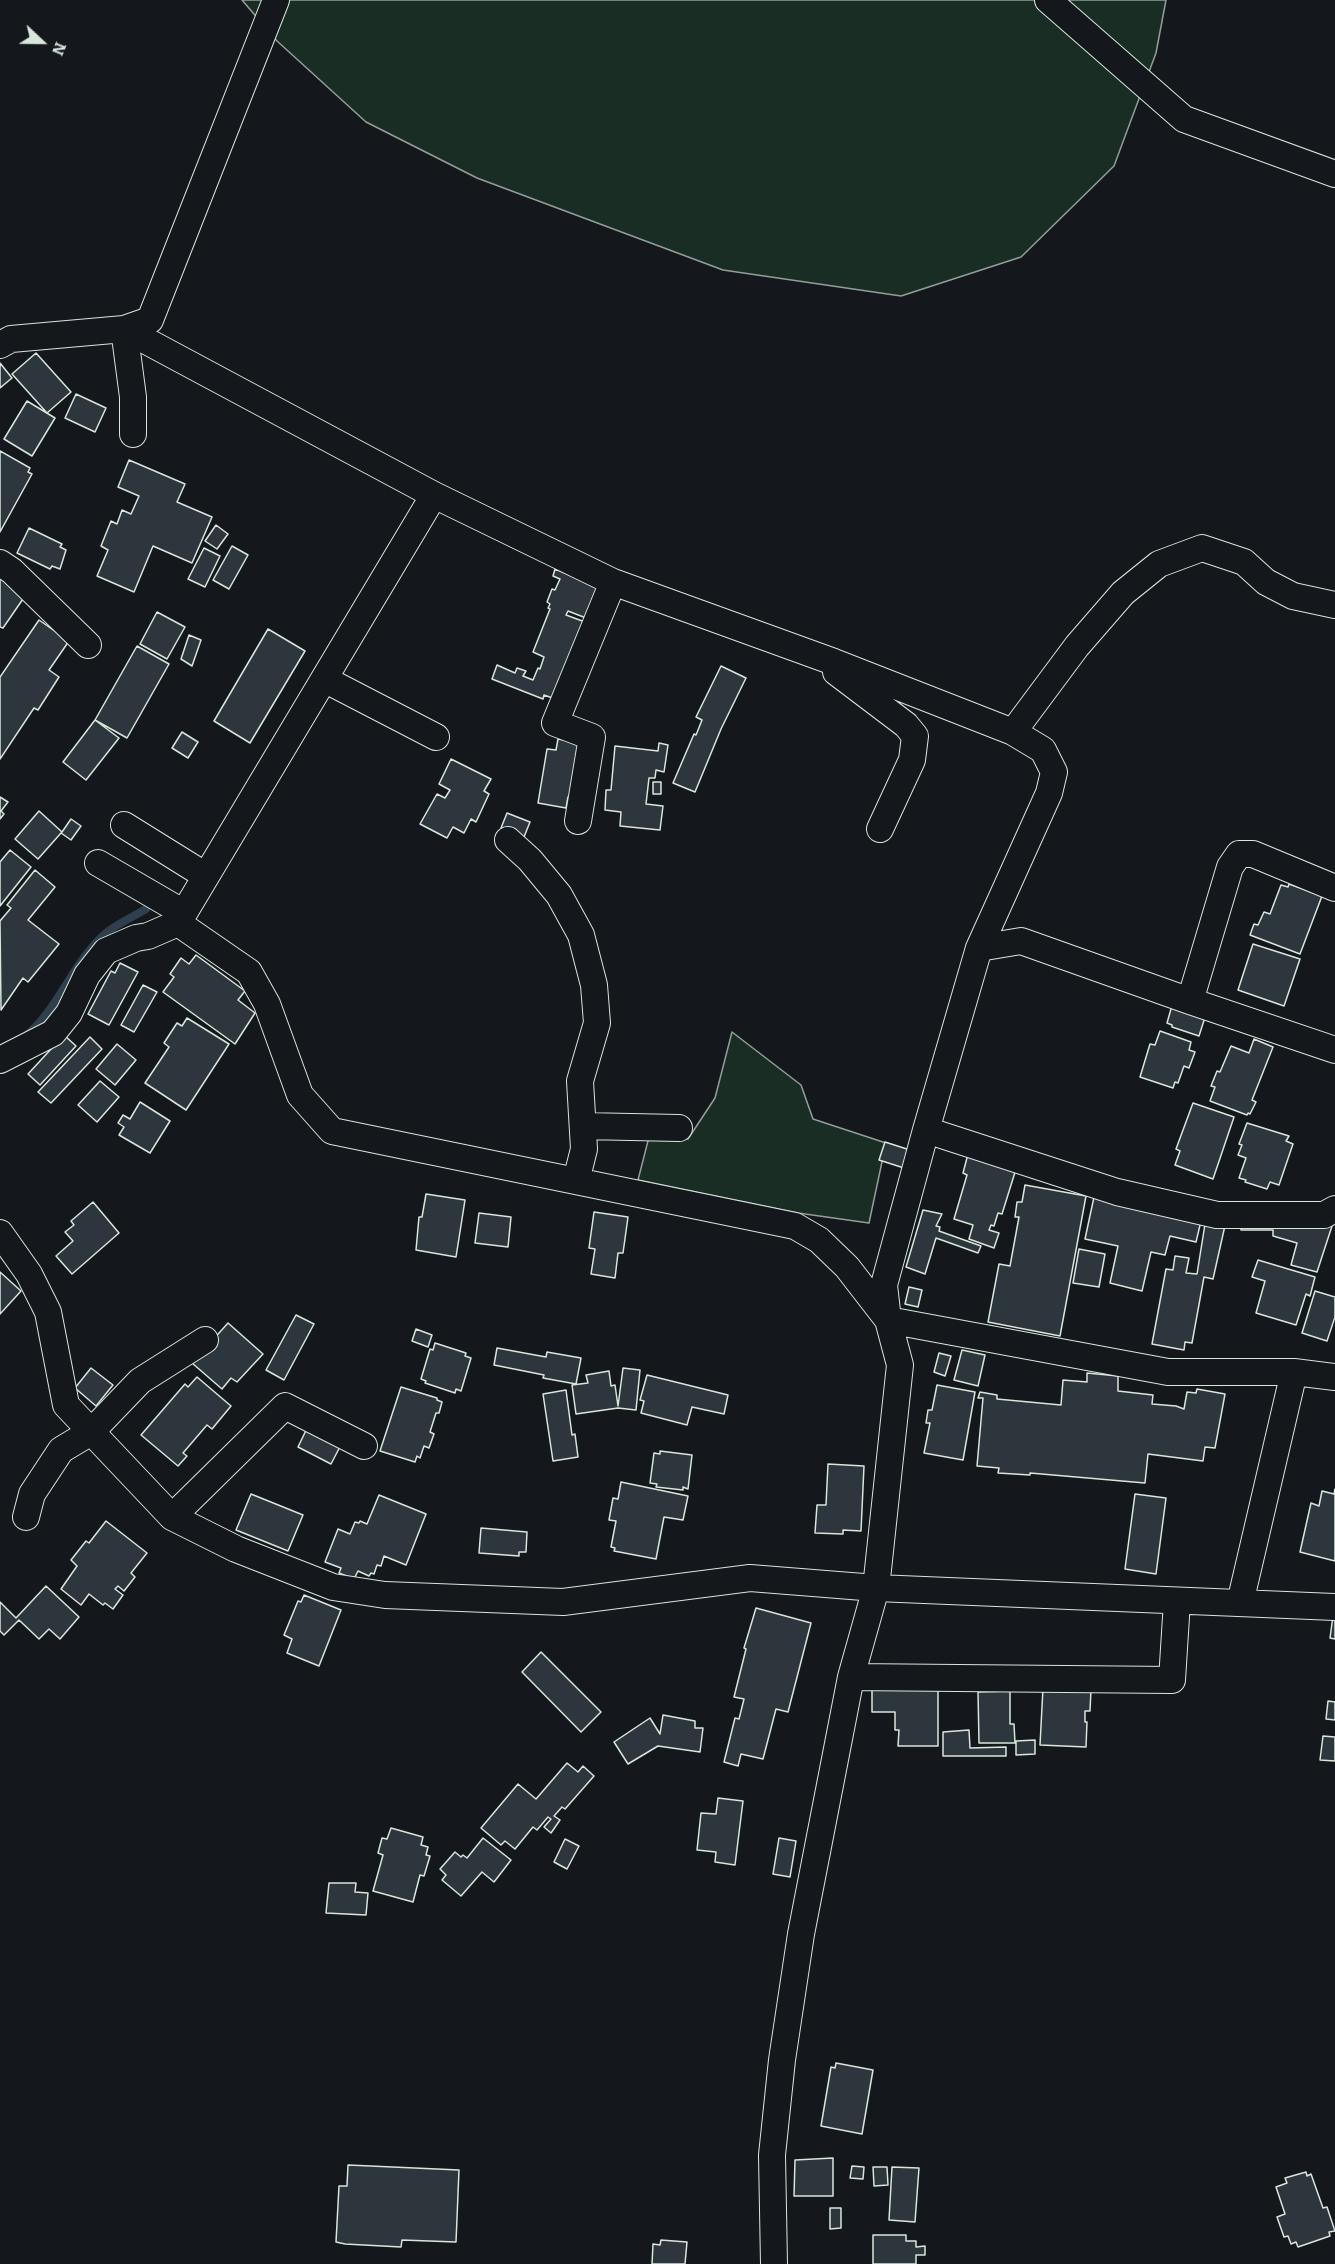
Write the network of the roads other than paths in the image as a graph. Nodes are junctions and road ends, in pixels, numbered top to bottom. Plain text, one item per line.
1 (276, 0) edge
2 (1048, 0) edge
3 (1335, 174) edge
4 (124, 329) junction
5 (0, 345) edge
6 (133, 435) dead end
7 (434, 495) junction
8 (0, 563) edge
9 (613, 582) junction
10 (1335, 605) edge
11 (88, 645) dead end
12 (834, 662) junction
13 (324, 679) junction
14 (1013, 732) junction
15 (436, 737) dead end
16 (578, 821) dead end
17 (124, 825) dead end
18 (880, 829) dead end
19 (508, 840) dead end
20 (98, 863) dead end
21 (206, 876) junction
22 (1335, 888) edge
23 (181, 918) junction
24 (979, 948) junction
25 (1190, 1001) junction
26 (1335, 1050) edge
27 (0, 1060) edge
28 (582, 1126) junction
29 (679, 1128) dead end
30 (926, 1130) junction
31 (576, 1181) junction
32 (1335, 1209) edge
33 (0, 1233) edge
34 (888, 1320) junction
35 (205, 1340) dead end
36 (1294, 1372) junction
37 (1335, 1377) edge
38 (91, 1432) junction
39 (364, 1446) dead end
40 (26, 1516) dead end
41 (172, 1517) junction
42 (876, 1588) junction
43 (1177, 1600) junction
44 (1240, 1603) junction
45 (1335, 1607) edge
46 (851, 1677) junction
47 (774, 2264) edge

1 - 4 street
2 - 3 street
4 - 5 street
4 - 6 street
4 - 7 street
7 - 9 street
7 - 13 street
8 - 11 street
9 - 12 street
9 - 16 street
10 - 14 street
12 - 14 street
12 - 18 street
13 - 15 street
13 - 21 street
14 - 24 street
17 - 21 street
19 - 28 street
20 - 23 street
21 - 23 street
22 - 25 street
23 - 27 street
23 - 31 street
24 - 25 street
24 - 30 street
25 - 26 street
28 - 29 street
28 - 31 street
30 - 32 street
30 - 34 street
31 - 34 street
33 - 38 street
34 - 36 street
34 - 42 street
35 - 38 street
36 - 37 street
36 - 44 street
38 - 40 street
38 - 41 street
39 - 41 street
41 - 42 street
42 - 43 street
42 - 46 street
43 - 44 street
43 - 46 street
44 - 45 street
46 - 47 street

